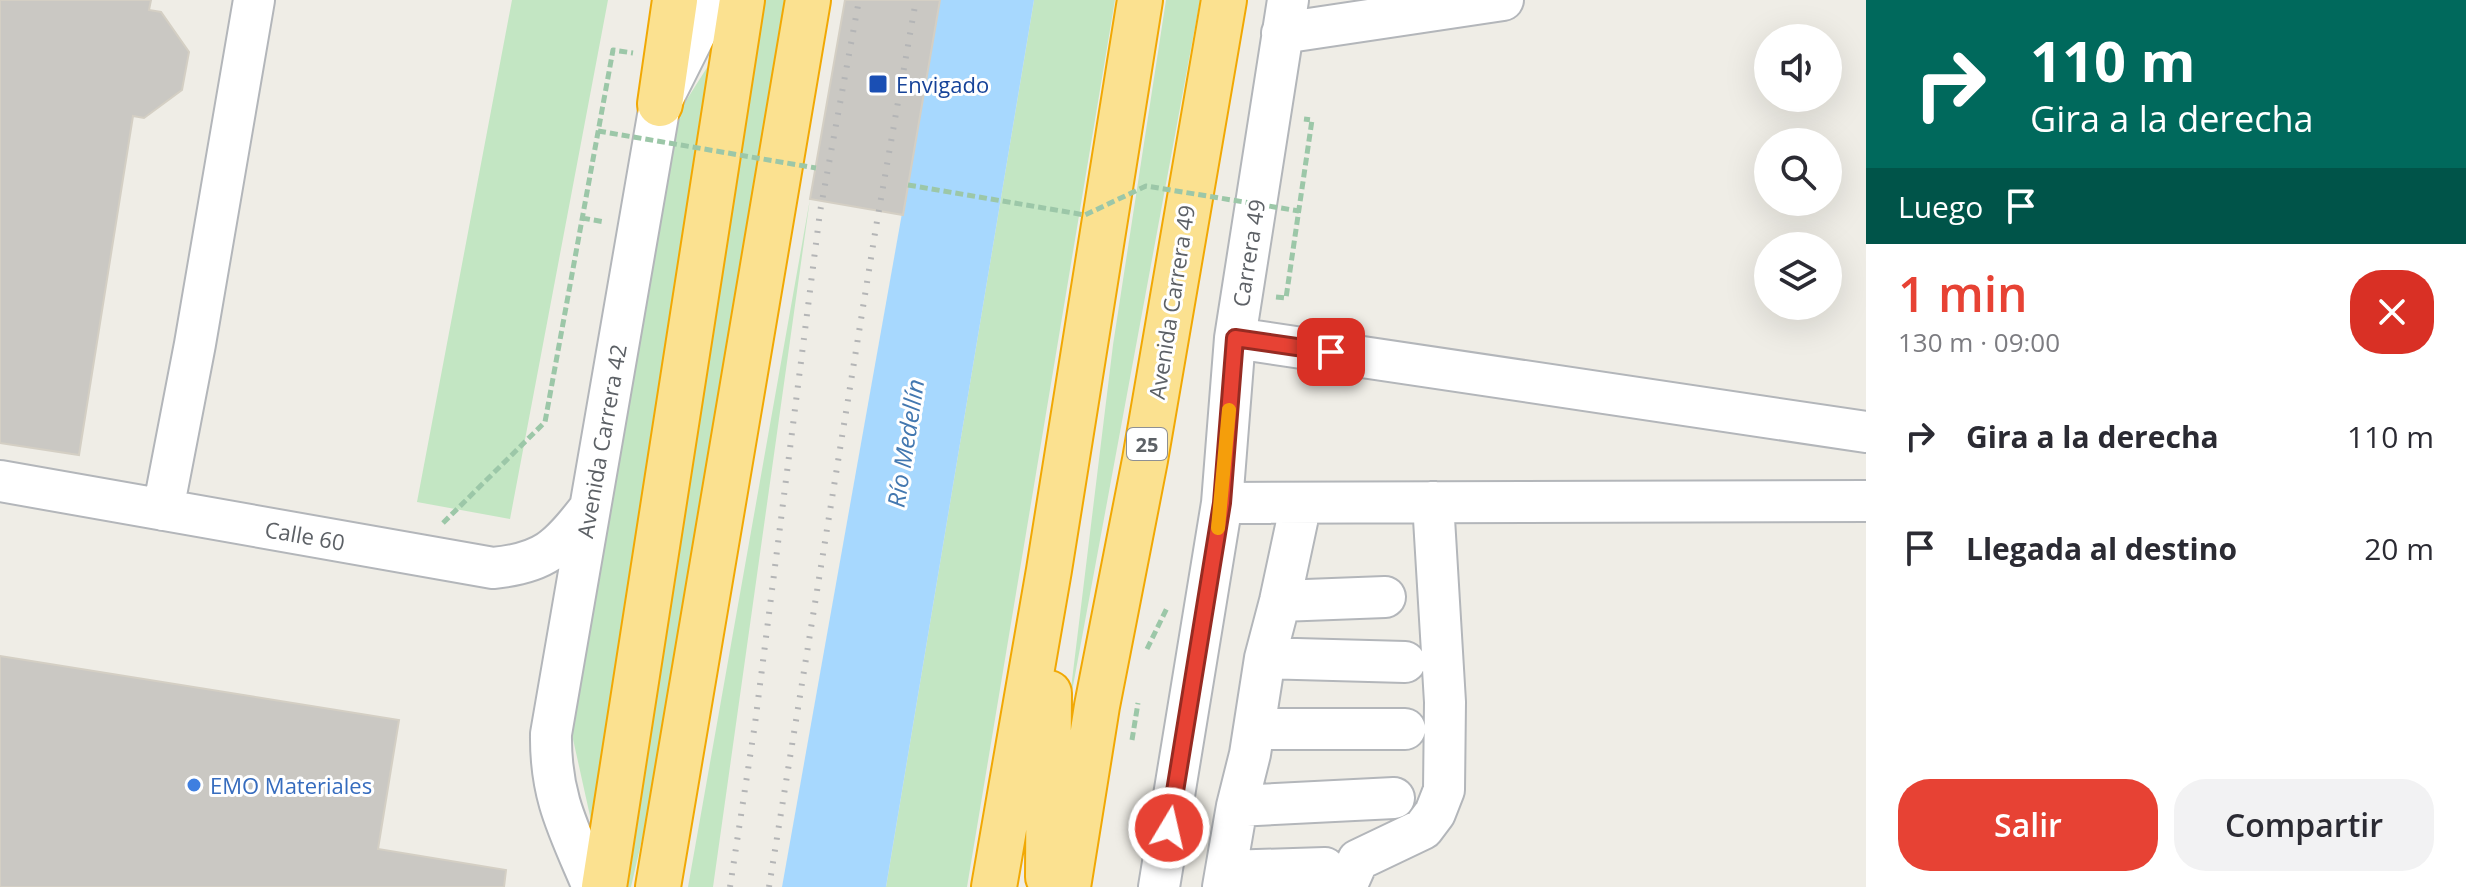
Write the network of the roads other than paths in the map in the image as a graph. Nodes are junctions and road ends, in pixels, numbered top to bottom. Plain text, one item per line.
1 (254, 0) edge
2 (675, 0) edge
3 (712, 0) edge
4 (742, 0) edge
5 (808, 0) edge
6 (1140, 0) edge
7 (1224, 0) edge
8 (1503, 0) edge
9 (1285, 16) edge
10 (660, 104) junction
11 (1235, 338) junction
12 (1866, 432) edge
13 (0, 481) edge
14 (1866, 501) edge
15 (1433, 502) junction
16 (1222, 503) junction
17 (1301, 503) junction
18 (589, 509) junction
19 (163, 510) junction
20 (1049, 570) junction
21 (1385, 597) dead end
22 (1280, 601) junction
23 (1265, 658) junction
24 (1405, 662) dead end
25 (1254, 729) junction
26 (1405, 729) dead end
27 (1394, 798) dead end
28 (1237, 806) junction
29 (1335, 877) edge
30 (1224, 879) edge
31 (593, 887) edge
32 (604, 887) edge
33 (658, 887) edge
34 (994, 887) edge
35 (1048, 887) edge
36 (1068, 887) edge
37 (1159, 887) edge

1 - 19 street
2 - 10 highway
3 - 10 street, Avenida Carrera 42
4 - 32 highway
5 - 33 highway
6 - 20 highway
7 - 36 highway, Avenida Carrera 49 / 25
8 - 9 street
9 - 11 street, Carrera 49
10 - 18 street, Avenida Carrera 42
11 - 12 street
11 - 16 street, Carrera 49
13 - 19 street, Calle 60
14 - 15 street
15 - 17 street
15 - 29 street
16 - 17 street
16 - 37 street, Carrera 49
17 - 22 street
18 - 19 street, Calle 60
18 - 31 street, Avenida Carrera 42
20 - 34 highway
20 - 35 highway
21 - 22 street
22 - 23 street
23 - 24 street
23 - 25 street
25 - 26 street
25 - 28 street
27 - 28 street
28 - 30 street
29 - 30 street

